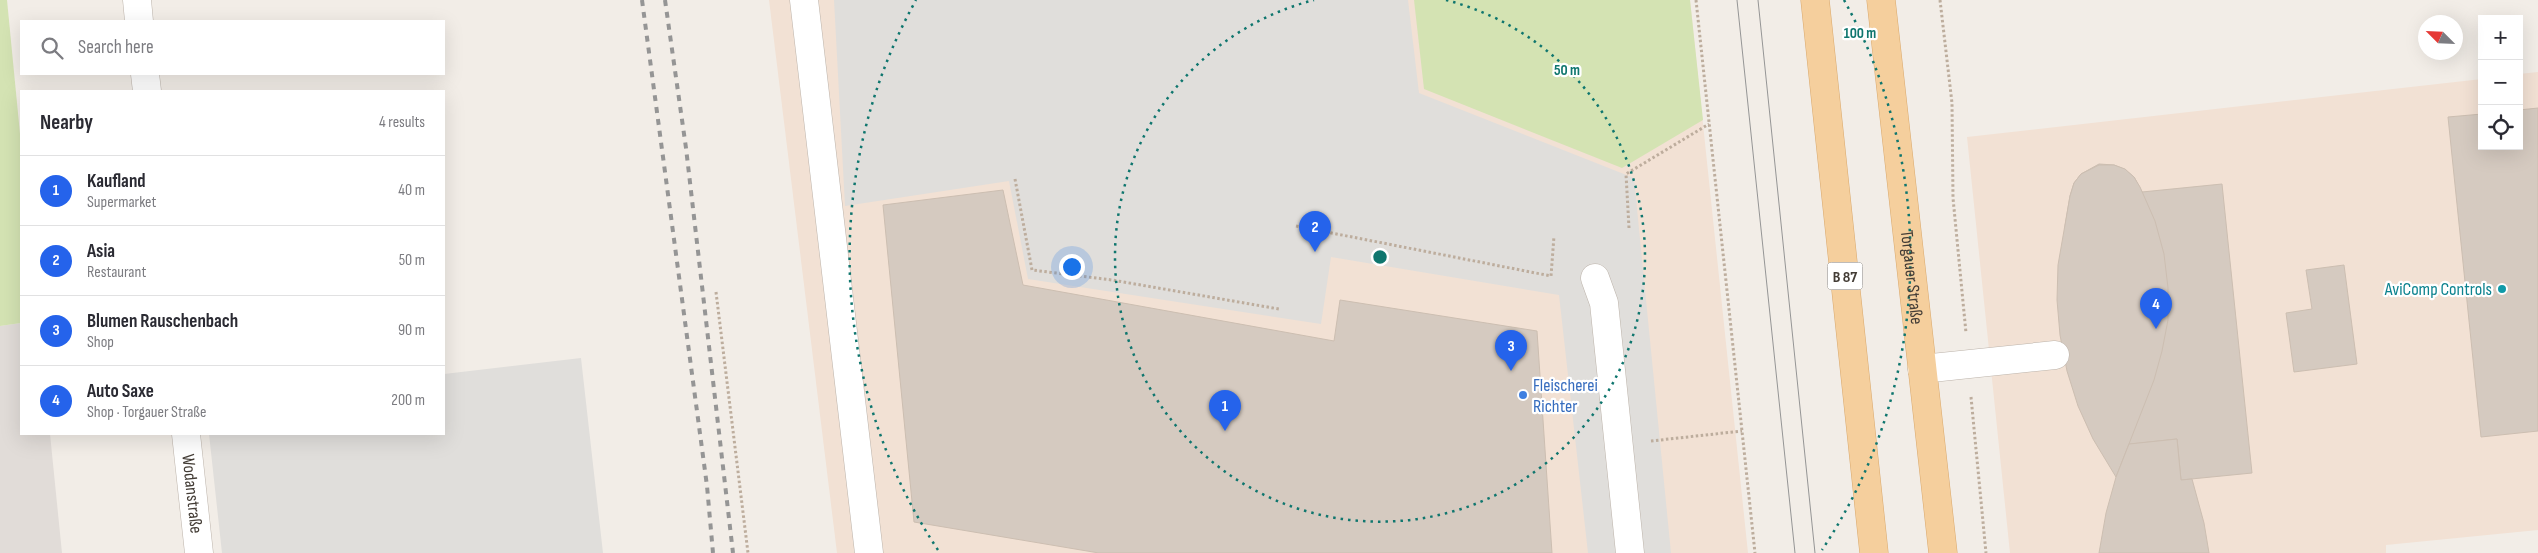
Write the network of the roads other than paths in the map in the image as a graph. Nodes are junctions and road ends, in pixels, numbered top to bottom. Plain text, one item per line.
1 (137, 0) edge
2 (804, 0) edge
3 (1815, 0) edge
4 (1881, 0) edge
5 (140, 20) edge
6 (145, 75) edge
7 (147, 90) edge
8 (1595, 278) dead end
9 (2055, 355) dead end
10 (1922, 369) junction
11 (186, 435) edge
12 (199, 553) edge
13 (869, 553) edge
14 (1630, 553) edge
15 (1874, 553) edge
16 (1943, 553) edge

1 - 5 lane
2 - 13 lane
3 - 15 main road, B 87
4 - 10 main road, Torgauer Straße
6 - 7 lane
8 - 14 lane
9 - 10 lane
10 - 16 main road, Torgauer Straße
11 - 12 lane, Wodanstraße

